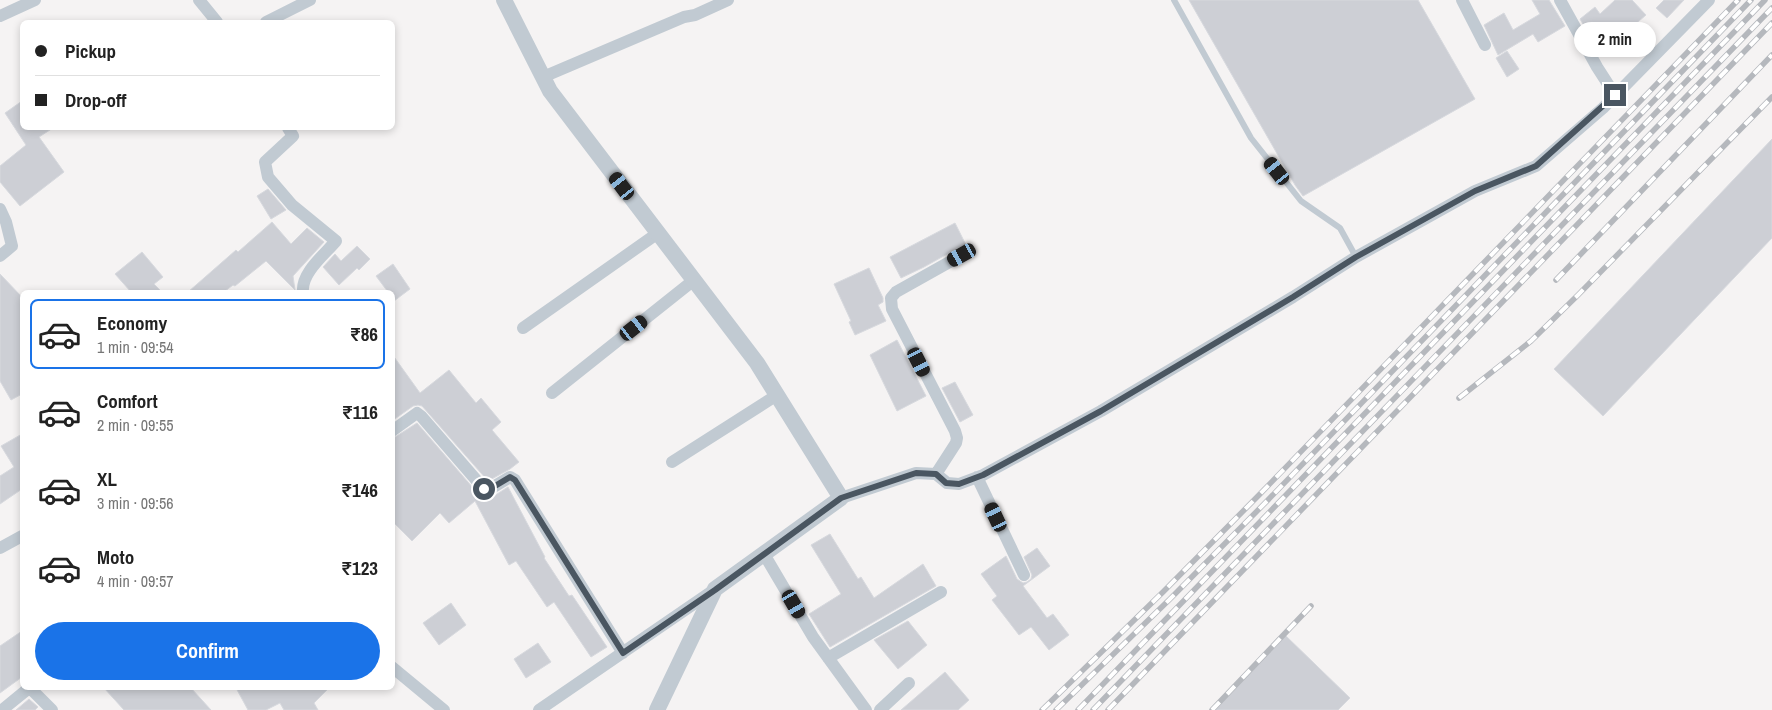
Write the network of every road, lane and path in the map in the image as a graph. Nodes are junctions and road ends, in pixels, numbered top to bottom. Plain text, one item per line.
1 (35, 0) edge
2 (199, 0) edge
3 (310, 0) edge
4 (504, 0) edge
5 (728, 0) edge
6 (1174, 0) edge
7 (1462, 0) edge
8 (1560, 0) edge
9 (1709, 0) edge
10 (0, 16) edge
11 (215, 20) edge
12 (270, 20) edge
13 (1485, 45) dead end
14 (543, 77) junction
15 (1615, 95) junction
16 (289, 130) edge
17 (0, 209) edge
18 (658, 233) junction
19 (962, 255) dead end
20 (0, 256) edge
21 (1356, 257) junction
22 (694, 280) junction
23 (302, 290) edge
24 (523, 328) dead end
25 (552, 393) dead end
26 (777, 395) junction
27 (395, 429) edge
28 (672, 462) dead end
29 (936, 474) junction
30 (978, 477) junction
31 (841, 498) junction
32 (20, 537) edge
33 (1, 545) edge
34 (764, 554) junction
35 (1024, 575) dead end
36 (715, 590) junction
37 (941, 592) dead end
38 (623, 653) junction
39 (828, 658) junction
40 (395, 669) edge
41 (908, 683) dead end
42 (27, 690) edge
43 (31, 690) edge
44 (544, 709) edge
45 (2, 710) edge
46 (52, 710) edge
47 (444, 710) edge
48 (657, 710) edge
49 (866, 710) edge
50 (880, 710) edge

1 - 10 street
2 - 11 street
3 - 12 street
4 - 14 street
5 - 14 street
6 - 21 lane
7 - 13 street
8 - 15 street
9 - 15 street
14 - 18 street
15 - 21 street
16 - 23 street
17 - 20 street
18 - 22 street
18 - 24 street
19 - 29 street
21 - 30 street
22 - 25 street
22 - 26 street
26 - 28 street
26 - 31 street
27 - 38 street
29 - 30 street
29 - 31 street
30 - 35 street
31 - 34 street
32 - 33 street
34 - 36 street
34 - 39 street
36 - 38 street
36 - 48 street
37 - 39 street
38 - 44 street
39 - 49 street
40 - 47 street
41 - 50 street
42 - 45 street
43 - 46 street

